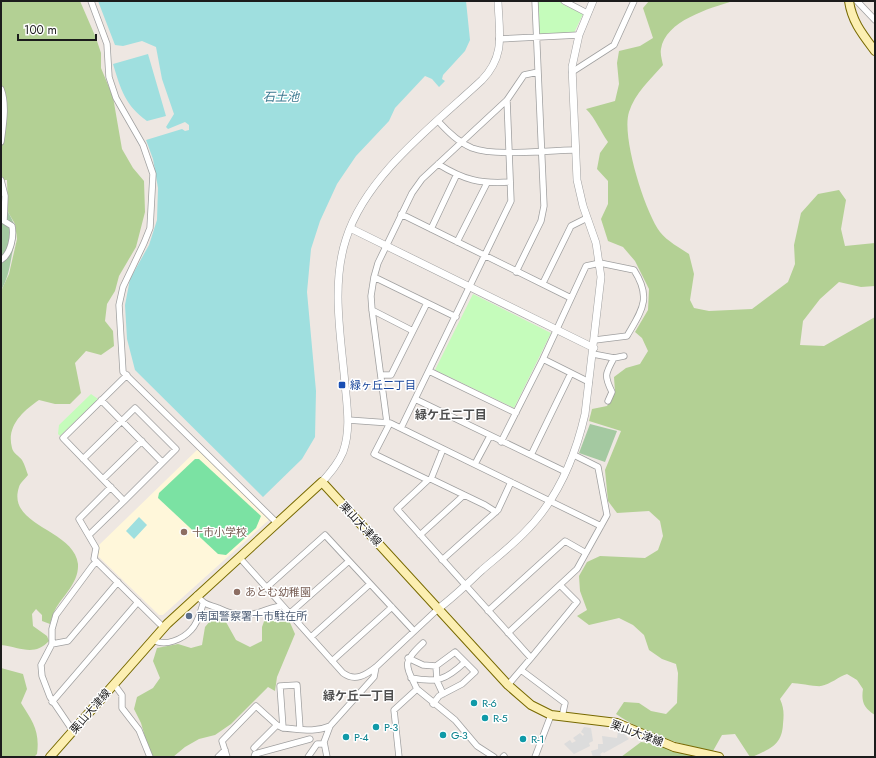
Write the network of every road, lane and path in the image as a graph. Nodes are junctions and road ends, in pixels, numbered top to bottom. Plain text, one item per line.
1 (91, 1) edge
2 (498, 1) edge
3 (535, 1) edge
4 (564, 1) edge
5 (593, 1) edge
6 (634, 1) edge
7 (849, 1) edge
8 (857, 1) edge
9 (587, 13) junction
10 (875, 20) edge
11 (578, 35) junction
12 (536, 36) junction
13 (499, 40) junction
14 (875, 51) edge
15 (538, 72) junction
16 (572, 72) junction
17 (1, 89) edge
18 (507, 100) junction
19 (438, 121) junction
20 (1, 142) edge
21 (461, 142) junction
22 (575, 150) junction
23 (541, 151) junction
24 (509, 152) junction
25 (438, 164) junction
26 (456, 176) junction
27 (1, 180) edge
28 (510, 182) junction
29 (486, 184) junction
30 (401, 214) junction
31 (588, 218) junction
32 (350, 228) junction
33 (431, 229) junction
34 (457, 242) junction
35 (386, 245) junction
36 (485, 256) junction
37 (1, 260) edge
38 (600, 263) junction
39 (516, 272) junction
40 (374, 277) junction
41 (543, 283) junction
42 (470, 288) junction
43 (571, 298) junction
44 (427, 303) junction
45 (372, 310) junction
46 (456, 317) junction
47 (556, 330) junction
48 (413, 331) junction
49 (595, 340) junction
50 (593, 351) junction
51 (624, 356) dead end
52 (614, 358) junction
53 (543, 359) junction
54 (429, 371) junction
55 (571, 373) junction
56 (381, 375) junction
57 (127, 376) junction
58 (589, 382) junction
59 (415, 399) junction
60 (101, 400) junction
61 (608, 402) dead end
62 (516, 413) junction
63 (348, 420) junction
64 (122, 421) junction
65 (388, 423) junction
66 (401, 428) junction
67 (490, 436) junction
68 (142, 442) junction
69 (501, 442) junction
70 (443, 449) junction
71 (530, 455) junction
72 (574, 455) junction
73 (83, 459) junction
74 (162, 462) junction
75 (475, 464) junction
76 (566, 472) junction
77 (430, 479) junction
78 (103, 480) junction
79 (322, 482) junction
80 (511, 482) junction
81 (111, 487) junction
82 (464, 495) junction
83 (550, 500) junction
84 (124, 501) junction
85 (496, 512) junction
86 (277, 523) junction
87 (601, 526) junction
88 (89, 535) junction
89 (420, 535) junction
90 (586, 553) junction
91 (239, 557) junction
92 (442, 560) junction
93 (349, 561) junction
94 (97, 562) junction
95 (118, 582) junction
96 (370, 584) junction
97 (465, 585) junction
98 (560, 585) junction
99 (266, 588) junction
100 (197, 596) junction
101 (138, 602) junction
102 (203, 604) junction
103 (281, 606) junction
104 (392, 608) junction
105 (439, 608) junction
106 (488, 611) junction
107 (289, 614) junction
108 (164, 628) junction
109 (414, 631) junction
110 (508, 633) junction
111 (311, 637) junction
112 (154, 640) junction
113 (423, 643) dead end
114 (52, 644) junction
115 (408, 658) junction
116 (531, 658) junction
117 (332, 661) junction
118 (465, 662) junction
119 (436, 666) junction
120 (376, 667) junction
121 (521, 670) junction
122 (411, 678) junction
123 (437, 681) junction
124 (114, 684) junction
125 (508, 685) junction
126 (417, 689) junction
127 (443, 694) junction
128 (52, 702) junction
129 (433, 704) junction
130 (551, 715) junction
131 (562, 717) junction
132 (277, 725) junction
133 (330, 726) junction
134 (283, 728) junction
135 (300, 729) junction
136 (73, 731) junction
137 (310, 739) dead end
138 (324, 744) junction
139 (254, 748) dead end
140 (225, 750) junction
141 (50, 757) edge
142 (150, 757) edge
143 (218, 757) edge
144 (227, 757) edge
145 (254, 757) edge
146 (308, 757) edge
147 (327, 757) edge
148 (399, 757) edge
149 (494, 757) edge
150 (535, 757) edge
151 (718, 757) edge

1 - 57 street
2 - 13 street
3 - 12 street
4 - 9 street
5 - 9 street
6 - 16 street
7 - 14 main road
8 - 10 street
9 - 11 street
11 - 12 street
11 - 16 street
12 - 13 street
12 - 15 street
13 - 19 street
15 - 18 street
15 - 23 street
16 - 22 street
17 - 20 street
18 - 21 street
18 - 24 street
19 - 21 street
19 - 32 street
21 - 24 street
21 - 25 street
22 - 23 street
22 - 31 street
23 - 24 street
23 - 39 street
24 - 28 street
25 - 26 street
25 - 30 street
26 - 29 street
26 - 33 street
27 - 37 street
28 - 29 street
28 - 36 street
29 - 34 street
30 - 33 street
30 - 35 street
31 - 38 street
31 - 41 street
32 - 35 street
32 - 63 street
33 - 34 street
34 - 36 street
35 - 40 street
35 - 42 street
36 - 39 street
36 - 42 street
38 - 43 street
38 - 49 street
38 - 49 street
39 - 41 street
40 - 44 street
40 - 45 street
41 - 43 street
42 - 46 street
42 - 47 street
43 - 47 street
44 - 46 street
44 - 48 street
45 - 48 street
45 - 56 street
46 - 54 street
47 - 50 street
47 - 53 street
48 - 56 street
49 - 50 street
50 - 52 street
50 - 58 street
51 - 52 street
52 - 61 street
53 - 55 street
53 - 62 street
54 - 59 street
54 - 62 street
55 - 58 street
55 - 71 street
56 - 65 street
57 - 60 street
57 - 86 street
58 - 72 street
59 - 66 street
59 - 67 street
60 - 64 street
60 - 73 street
62 - 69 street
63 - 65 street
63 - 79 street
64 - 68 street
64 - 73 street
64 - 74 street
65 - 66 street
65 - 77 street
66 - 70 street
67 - 69 street
67 - 75 street
68 - 74 street
68 - 78 street
69 - 71 street
70 - 75 street
70 - 77 street
71 - 76 street
72 - 76 street
72 - 87 street
73 - 78 street
74 - 84 street
75 - 80 street
76 - 83 street
77 - 82 street
77 - 89 street
78 - 81 street
79 - 86 main road, 栗山大津線
79 - 105 main road, 栗山大津線
80 - 83 street
80 - 85 street
81 - 84 street
81 - 88 street
82 - 85 street
82 - 89 street
83 - 87 street
83 - 97 street
84 - 88 street
85 - 92 street
86 - 91 main road, 栗山大津線
87 - 90 street
88 - 94 street
89 - 92 street
90 - 98 street
90 - 106 street
91 - 99 street
91 - 100 main road, 栗山大津線
92 - 97 street
93 - 96 street
93 - 99 street
93 - 107 street
94 - 95 street
94 - 114 street
95 - 101 street
95 - 114 street
96 - 104 street
96 - 111 street
97 - 105 street
97 - 106 street
98 - 110 street
98 - 116 street
99 - 103 street
100 - 102 street
100 - 108 main road, 栗山大津線
101 - 108 street
101 - 128 street
102 - 103 street
102 - 112 street
103 - 107 street
104 - 109 street
104 - 117 street
105 - 109 street
105 - 125 main road, 栗山大津線
106 - 110 street
107 - 111 street
108 - 112 main road, 栗山大津線
109 - 120 street
110 - 116 street
111 - 117 street
112 - 124 main road, 栗山大津線
113 - 115 street
114 - 128 street
115 - 119 street
115 - 122 street
116 - 121 street
117 - 120 street
118 - 119 street
118 - 123 street
118 - 127 street
119 - 123 street
120 - 133 street
121 - 125 street
121 - 131 street
122 - 123 street
122 - 126 street
123 - 127 street
124 - 136 main road, 栗山大津線
124 - 142 street
125 - 130 main road, 栗山大津線
126 - 129 street
126 - 148 street
127 - 129 street
128 - 136 street
129 - 149 street
130 - 131 main road, 栗山大津線
130 - 150 street
131 - 151 main road, 栗山大津線
132 - 134 street
132 - 139 street
132 - 140 street
133 - 135 street
133 - 138 street
134 - 135 street
134 - 135 street
136 - 141 main road, 栗山大津線
137 - 145 street
138 - 146 street
138 - 147 street
140 - 143 street
140 - 144 street

